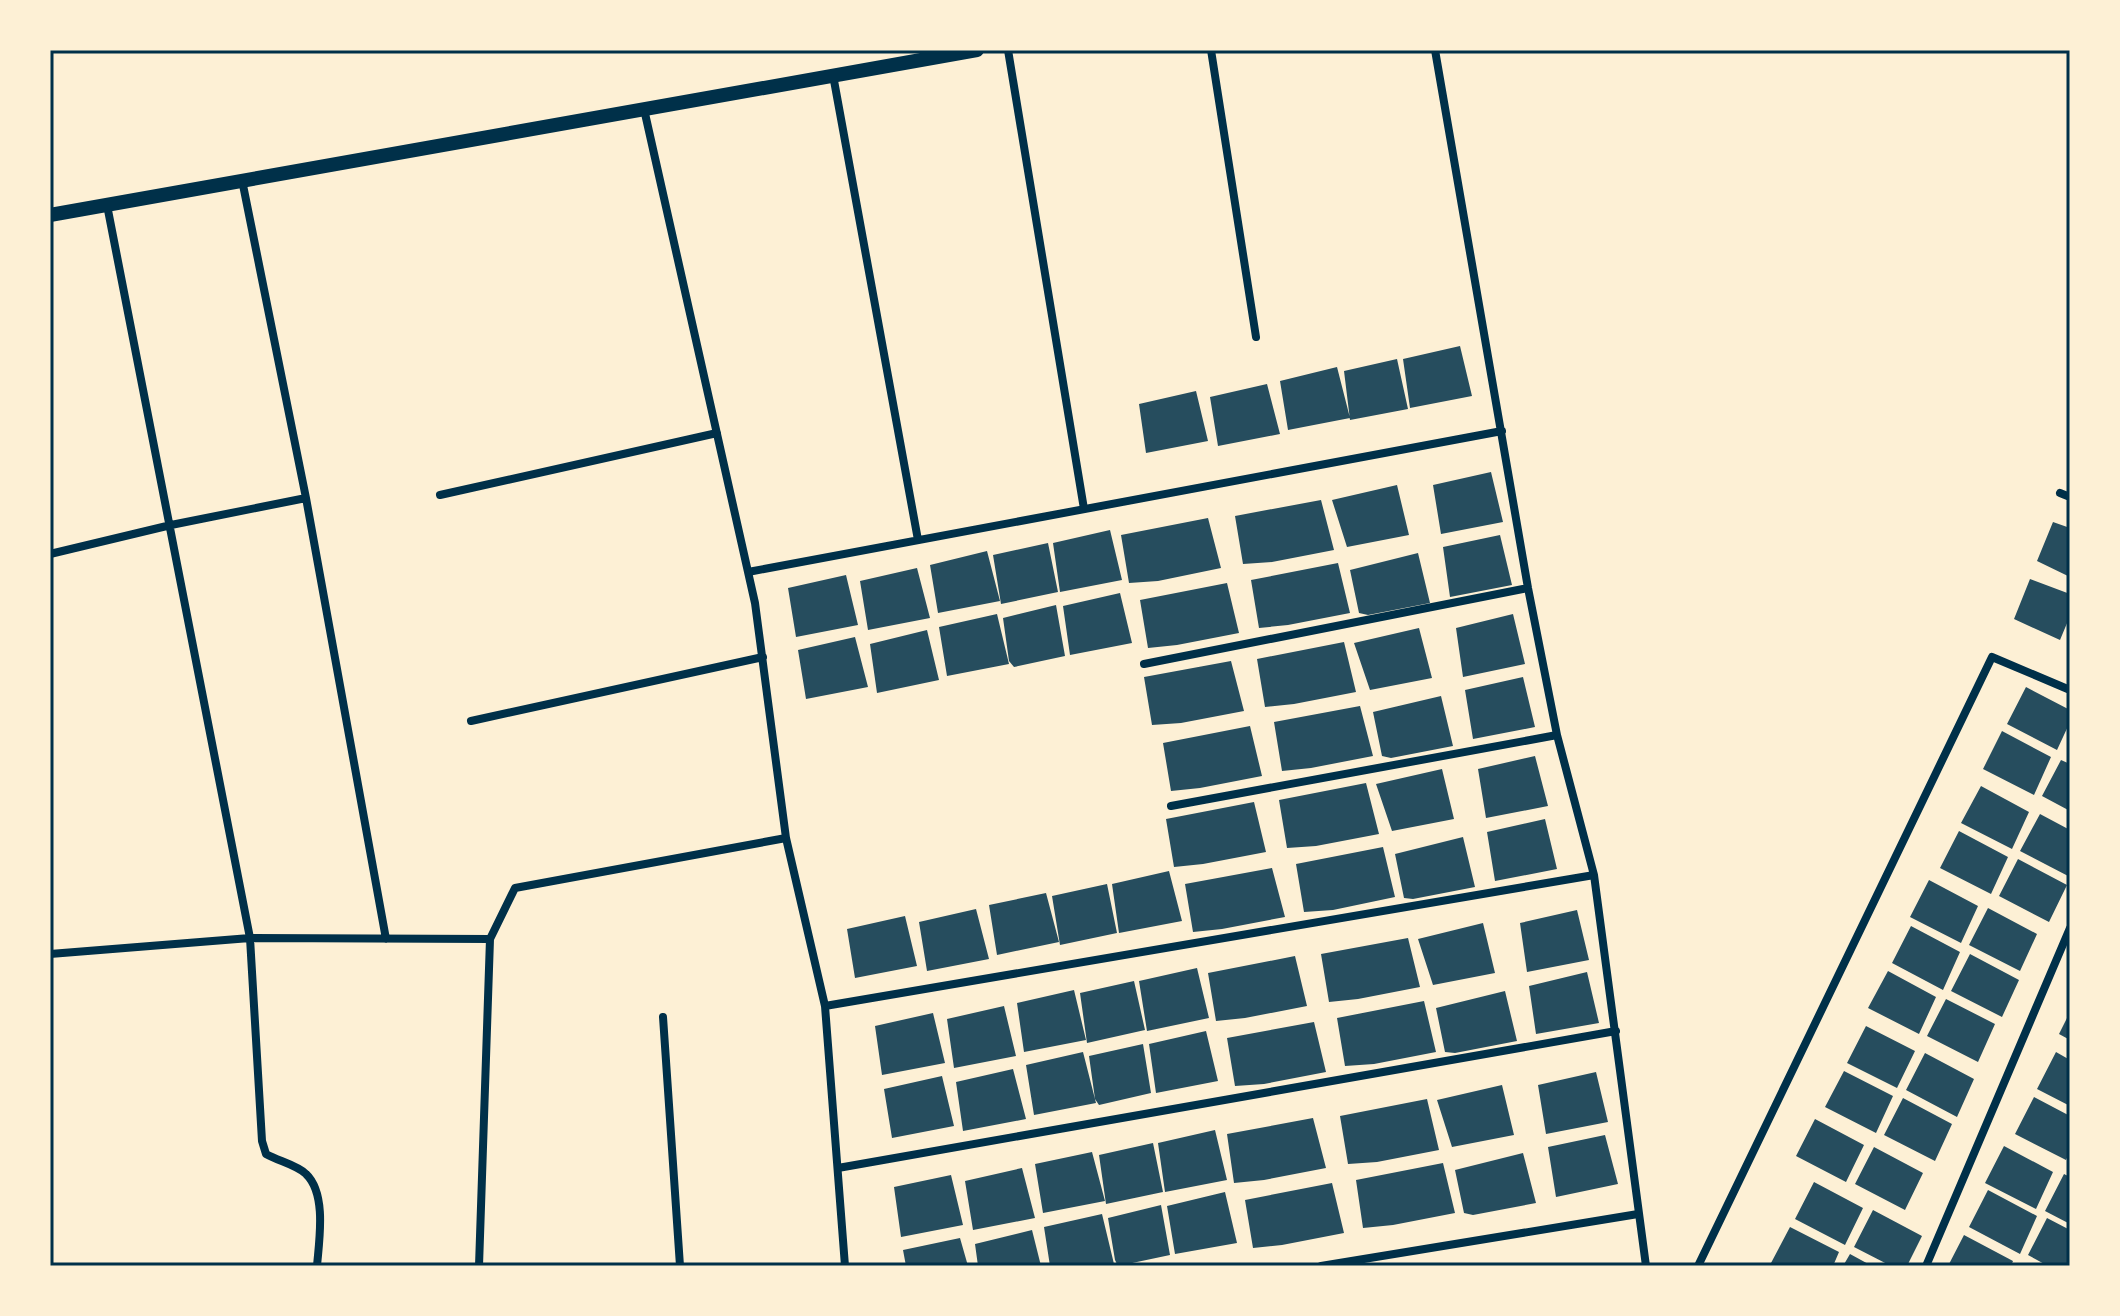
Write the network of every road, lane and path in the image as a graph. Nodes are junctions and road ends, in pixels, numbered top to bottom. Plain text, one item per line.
1 (977, 50) edge
2 (1008, 50) edge
3 (1211, 50) edge
4 (1435, 50) edge
5 (833, 75) junction
6 (644, 109) junction
7 (242, 179) junction
8 (107, 205) junction
9 (50, 215) edge
10 (1256, 337) dead end
11 (1502, 431) junction
12 (717, 433) junction
13 (2060, 493) dead end
14 (440, 495) dead end
15 (2070, 497) edge
16 (306, 498) junction
17 (1084, 509) junction
18 (171, 525) junction
19 (918, 540) junction
20 (50, 554) edge
21 (748, 572) junction
22 (1528, 588) junction
23 (763, 657) junction
24 (1144, 664) dead end
25 (2070, 690) edge
26 (471, 721) dead end
27 (1557, 735) junction
28 (1171, 806) dead end
29 (786, 838) junction
30 (1594, 875) junction
31 (2070, 928) edge
32 (250, 938) junction
33 (386, 939) junction
34 (490, 939) junction
35 (50, 954) edge
36 (825, 1006) junction
37 (663, 1017) dead end
38 (1616, 1031) junction
39 (838, 1168) junction
40 (1638, 1214) junction
41 (317, 1266) edge
42 (479, 1266) edge
43 (680, 1266) edge
44 (845, 1266) edge
45 (1321, 1266) edge
46 (1646, 1266) edge
47 (1698, 1266) edge
48 (1926, 1266) edge

1 - 5 street
2 - 17 street
3 - 10 street
4 - 11 street
5 - 6 street
5 - 19 street
6 - 7 street
6 - 12 street
7 - 8 street
7 - 16 street
8 - 9 street
8 - 18 street
11 - 17 street
11 - 22 street
12 - 14 street
12 - 21 street
13 - 15 street
16 - 18 street
16 - 33 street
17 - 19 street
18 - 20 street
18 - 32 street
19 - 21 street
21 - 23 street
22 - 24 street
22 - 27 street
23 - 26 street
23 - 29 street
25 - 47 street
27 - 28 street
27 - 30 street
29 - 34 street
29 - 36 street
30 - 36 street
30 - 38 street
31 - 48 street
32 - 33 street
32 - 35 street
32 - 41 street
33 - 34 street
34 - 42 street
36 - 39 street
37 - 43 street
38 - 39 street
38 - 40 street
39 - 44 street
40 - 45 street
40 - 46 street

